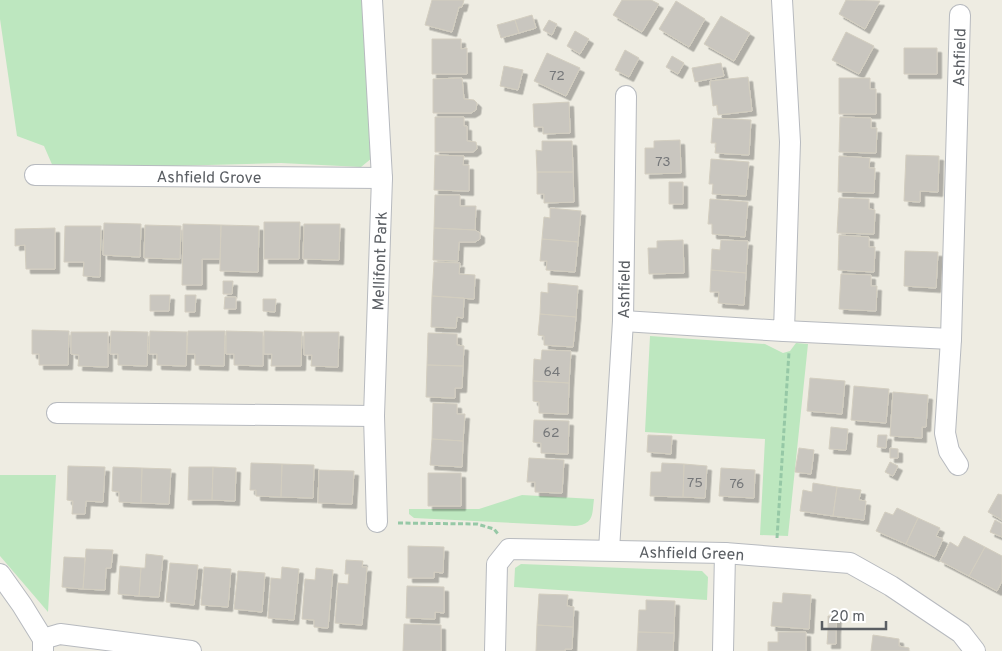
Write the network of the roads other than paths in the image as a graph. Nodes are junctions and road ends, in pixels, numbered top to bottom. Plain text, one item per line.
1 (372, 0) edge
2 (782, 0) edge
3 (960, 15) dead end
4 (626, 96) dead end
5 (35, 175) dead end
6 (382, 178) junction
7 (623, 321) junction
8 (787, 331) junction
9 (951, 339) junction
10 (57, 414) dead end
11 (374, 416) junction
12 (958, 465) dead end
13 (377, 522) road end
14 (609, 550) junction
15 (725, 553) junction
16 (0, 574) edge
17 (43, 645) edge
18 (191, 651) edge
19 (495, 651) edge
20 (723, 651) edge
21 (975, 651) edge

1 - 6 street, Mellifont Park
2 - 8 street
3 - 9 street, Ashfield
4 - 7 street, Ashfield
5 - 6 street, Ashfield Grove
6 - 11 street, Mellifont Park
7 - 8 street, Ashfield
7 - 14 street
8 - 9 street, Ashfield
9 - 12 street, Ashfield
10 - 11 street
11 - 13 street, Mellifont Park
14 - 15 street, Ashfield Green
14 - 19 street
15 - 20 street
15 - 21 street, Ashfield Green
16 - 17 street
17 - 18 street

